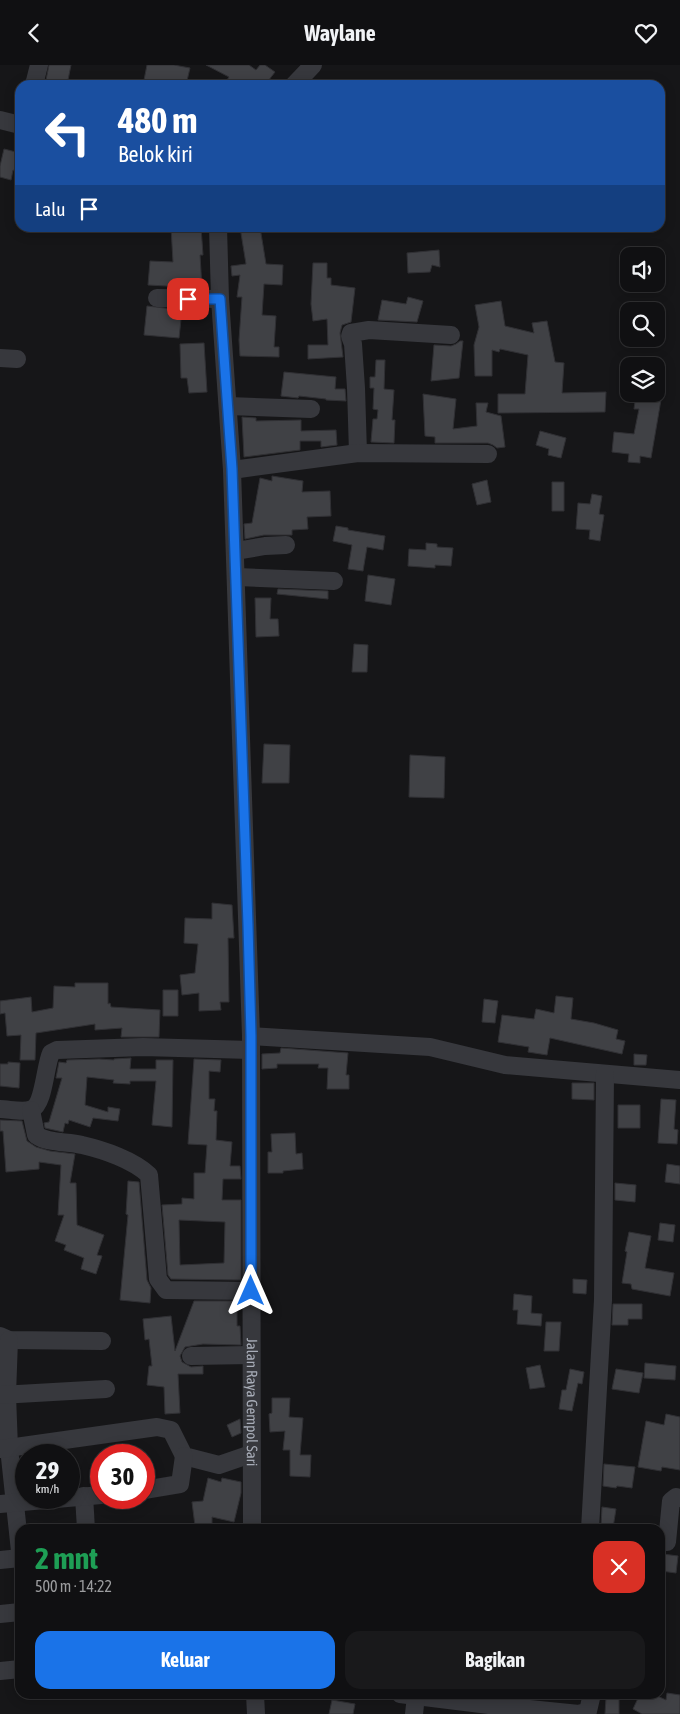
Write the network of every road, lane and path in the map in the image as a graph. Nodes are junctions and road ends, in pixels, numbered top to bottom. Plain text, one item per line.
1 (39, 65) edge
2 (313, 65) edge
3 (35, 80) edge
4 (299, 80) edge
5 (0, 120) edge
6 (15, 124) edge
7 (218, 232) edge
8 (157, 298) dead end
9 (220, 299) junction
10 (450, 335) dead end
11 (228, 406) junction
12 (311, 409) dead end
13 (358, 453) junction
14 (488, 454) dead end
15 (232, 469) junction
16 (286, 545) dead end
17 (236, 551) junction
18 (237, 577) junction
19 (334, 581) dead end
20 (251, 1043) junction
21 (605, 1074) junction
22 (680, 1080) edge
23 (0, 1109) edge
24 (31, 1110) junction
25 (251, 1291) junction
26 (4, 1338) edge
27 (102, 1341) dead end
28 (251, 1355) junction
29 (191, 1356) dead end
30 (106, 1389) dead end
31 (4, 1395) edge
32 (5, 1449) edge
33 (251, 1454) junction
34 (184, 1456) junction
35 (155, 1489) edge
36 (84, 1496) junction
37 (90, 1496) edge
38 (680, 1497) edge
39 (8, 1503) edge
40 (86, 1524) edge
41 (252, 1524) edge
42 (590, 1524) edge
43 (15, 1531) edge
44 (669, 1545) edge
45 (15, 1558) edge
46 (0, 1560) edge
47 (15, 1613) edge
48 (0, 1615) edge
49 (15, 1670) edge
50 (0, 1671) edge
51 (255, 1699) edge
52 (409, 1699) edge
53 (440, 1699) edge
54 (591, 1699) edge
55 (565, 1713) edge
56 (256, 1714) edge
57 (414, 1714) edge

1 - 3 street
2 - 4 street
5 - 6 street
7 - 9 street, Jalan Raya Gempol Sari
8 - 9 street
9 - 11 street, Jalan Raya Gempol Sari
10 - 13 street
11 - 12 street
11 - 15 street, Jalan Raya Gempol Sari
13 - 14 street
13 - 15 street
15 - 17 street, Jalan Raya Gempol Sari
16 - 17 street
17 - 18 street, Jalan Raya Gempol Sari
18 - 19 street
18 - 20 street, Jalan Raya Gempol Sari
20 - 21 street
20 - 24 street
20 - 25 street, Jalan Raya Gempol Sari
21 - 22 street
21 - 42 street
23 - 24 street
24 - 25 street
25 - 28 street, Jalan Raya Gempol Sari
26 - 27 street
26 - 31 street
28 - 29 street
28 - 33 street, Jalan Raya Gempol Sari
30 - 31 street
31 - 32 street
32 - 34 street
32 - 39 street
33 - 34 street
33 - 41 street, Jalan Raya Gempol Sari
34 - 35 street
36 - 37 street
36 - 39 street
36 - 40 street
38 - 44 street
39 - 43 street
45 - 46 street
47 - 48 street
49 - 50 street
51 - 56 street
52 - 57 street
53 - 55 street
54 - 55 street

